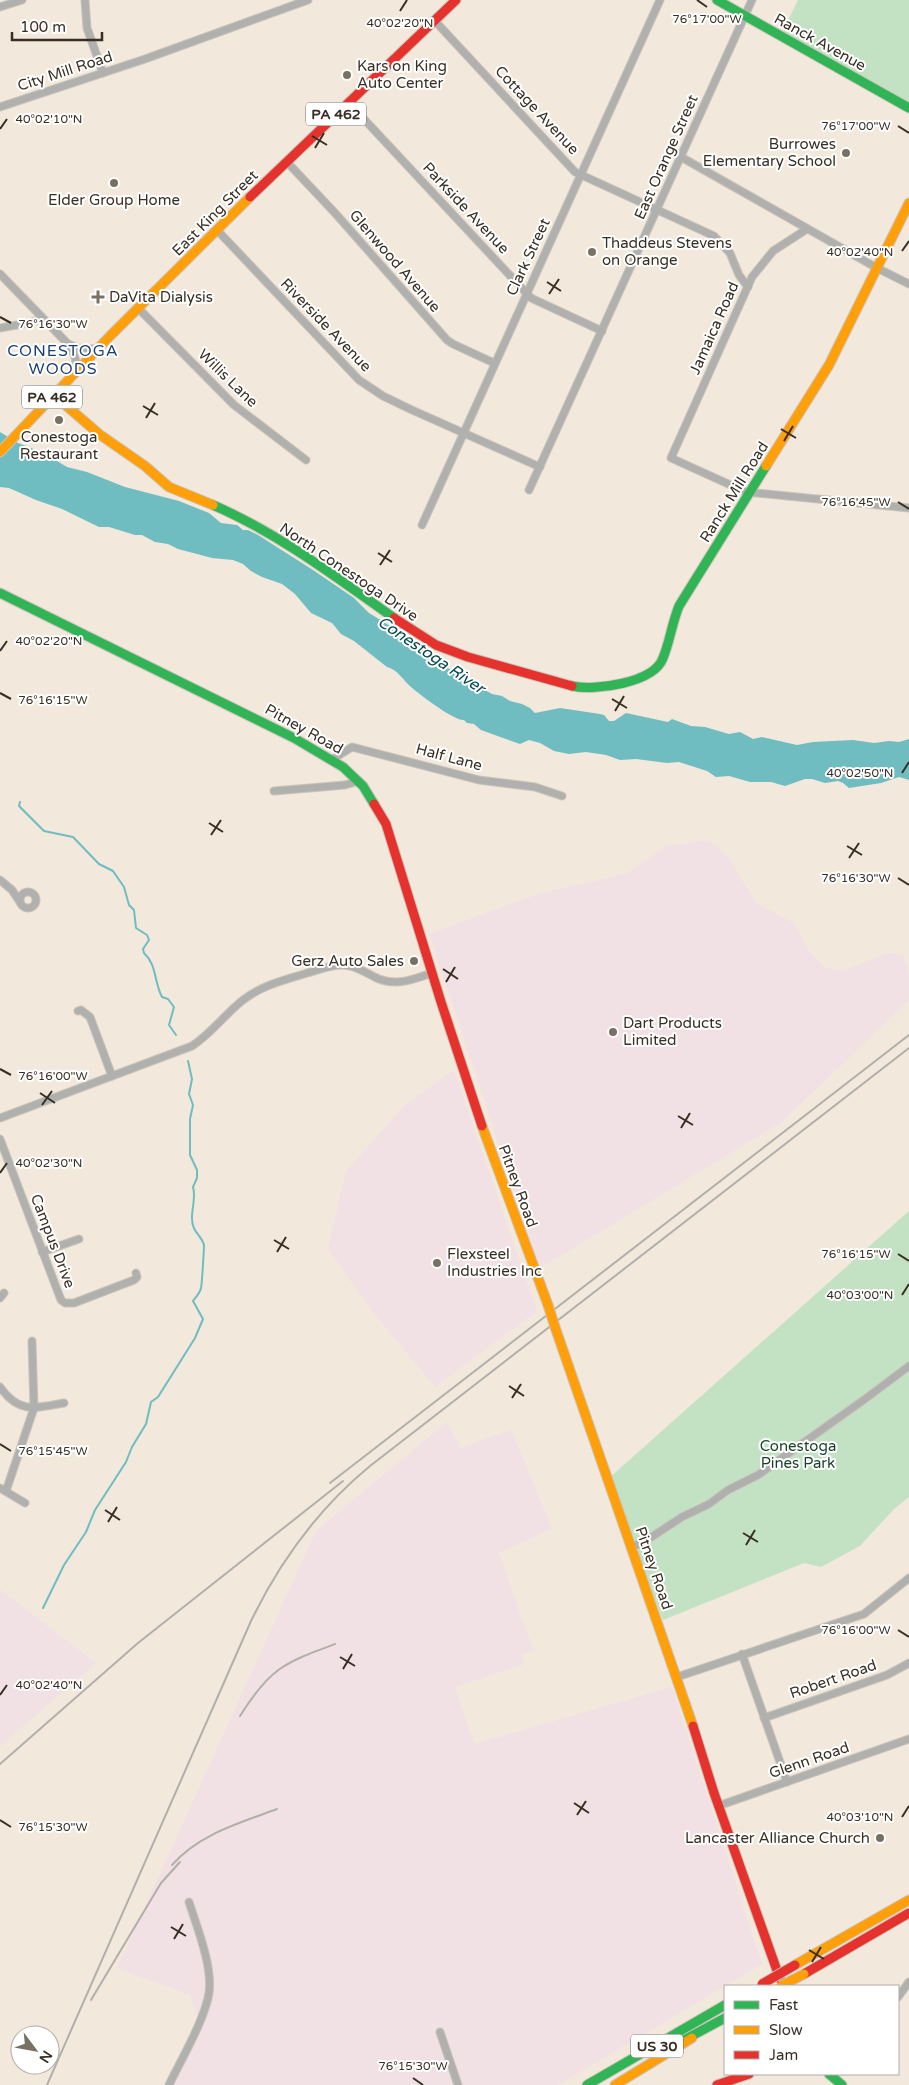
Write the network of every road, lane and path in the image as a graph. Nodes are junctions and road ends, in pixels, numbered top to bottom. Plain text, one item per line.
1 (22, 0) edge
2 (85, 0) edge
3 (308, 0) edge
4 (456, 0) edge
5 (660, 0) edge
6 (718, 0) edge
7 (752, 0) edge
8 (0, 7) edge
9 (745, 16) junction
10 (434, 20) junction
11 (103, 73) junction
12 (348, 102) junction
13 (0, 107) edge
14 (909, 108) edge
15 (681, 157) junction
16 (287, 162) junction
17 (580, 174) junction
18 (909, 203) edge
19 (657, 209) junction
20 (807, 229) junction
21 (217, 230) junction
22 (877, 268) junction
23 (0, 274) edge
24 (909, 284) edge
25 (748, 287) junction
26 (526, 293) junction
27 (138, 308) junction
28 (42, 318) junction
29 (0, 328) edge
30 (602, 331) junction
31 (68, 344) junction
32 (97, 349) junction
33 (494, 363) junction
34 (78, 369) junction
35 (54, 395) junction
36 (463, 433) junction
37 (0, 452) edge
38 (306, 460) dead end
39 (540, 467) junction
40 (529, 490) dead end
41 (750, 493) junction
42 (909, 508) edge
43 (422, 525) dead end
44 (0, 593) edge
45 (633, 681) joint
46 (333, 759) junction
47 (359, 781) junction
48 (274, 791) dead end
49 (562, 796) dead end
50 (0, 880) edge
51 (20, 902) dead end
52 (432, 973) junction
53 (78, 1011) dead end
54 (112, 1076) junction
55 (0, 1118) edge
56 (0, 1139) edge
57 (79, 1239) dead end
58 (42, 1252) junction
59 (136, 1274) dead end
60 (32, 1341) dead end
61 (909, 1366) edge
62 (0, 1387) edge
63 (64, 1403) dead end
64 (34, 1408) junction
65 (3, 1490) edge
66 (25, 1503) dead end
67 (632, 1547) junction
68 (909, 1578) edge
69 (742, 1654) junction
70 (909, 1663) edge
71 (677, 1677) junction
72 (764, 1718) junction
73 (909, 1739) edge
74 (787, 1782) junction
75 (718, 1806) junction
76 (909, 1900) edge
77 (189, 1902) dead end
78 (909, 1912) edge
79 (909, 1982) edge
80 (760, 1985) edge
81 (782, 1985) edge
82 (784, 1985) edge
83 (899, 1996) edge
84 (724, 2006) edge
85 (724, 2018) edge
86 (713, 2024) junction
87 (440, 2032) dead end
88 (746, 2075) edge
89 (829, 2075) edge
90 (169, 2085) edge
91 (458, 2085) edge
92 (587, 2085) edge
93 (603, 2085) edge
94 (615, 2085) edge
95 (717, 2085) edge
96 (842, 2085) edge

1 - 8 street
2 - 11 street
3 - 11 street, City Mill Road
4 - 10 main road, East King Street / PA 462
5 - 17 street, Clark Street
6 - 9 main road, Ranck Avenue
7 - 9 street, East Orange Street
9 - 14 main road, Ranck Avenue
9 - 15 street, East Orange Street
10 - 12 main road, East King Street / PA 462
10 - 17 street, Cottage Avenue
11 - 13 street, City Mill Road
12 - 16 main road, East King Street / PA 462
12 - 26 street, Parkside Avenue
15 - 19 street, East Orange Street
15 - 20 street
16 - 21 main road, East King Street / PA 462
16 - 33 street, Glenwood Avenue
17 - 19 street, Cottage Avenue
17 - 26 street, Clark Street
18 - 22 main road, Ranck Mill Road
19 - 25 street, Cottage Avenue
19 - 30 street, East Orange Street
20 - 22 street
20 - 25 street, Jamaica Road
21 - 27 main road, East King Street / PA 462
21 - 36 street, Riverside Avenue
22 - 24 street
22 - 41 main road, Ranck Mill Road
23 - 28 street
25 - 41 street, Jamaica Road
26 - 30 street, Parkside Avenue
26 - 33 street, Clark Street
27 - 32 main road, East King Street / PA 462
27 - 38 street, Willis Lane
28 - 29 street
28 - 31 street
30 - 39 street, East Orange Street
31 - 32 street
31 - 34 street
32 - 34 main road, East King Street / PA 462
33 - 36 street, Clark Street
34 - 35 main road, East King Street / PA 462
35 - 37 main road, East King Street / PA 462
35 - 45 main road, North Conestoga Drive
36 - 39 street, Riverside Avenue
36 - 43 street, Clark Street
39 - 40 street, East Orange Street
41 - 42 street
41 - 45 main road, Ranck Mill Road
44 - 46 main road, Pitney Road
46 - 47 main road, Pitney Road
46 - 49 street, Half Lane
47 - 48 street
47 - 52 main road, Pitney Road
50 - 51 street
52 - 54 street
52 - 67 main road, Pitney Road, bridge
53 - 54 street
54 - 55 street
56 - 58 street, Campus Drive
57 - 58 street
58 - 59 street, Campus Drive
60 - 64 street
61 - 67 street
62 - 64 street
63 - 64 street
64 - 65 street
65 - 66 street
67 - 71 main road, Pitney Road
68 - 69 street
69 - 71 street
69 - 72 street
70 - 72 street, Robert Road
71 - 75 main road, Pitney Road
72 - 74 street
73 - 74 street, Glenn Road
74 - 75 street, Glenn Road
75 - 81 main road, Pitney Road
76 - 80 main road, bridge
77 - 90 street
78 - 82 main road, bridge
79 - 83 street
84 - 92 main road, US 30
85 - 86 main road, US 30
86 - 93 main road, US 30
86 - 94 main road
87 - 91 street
88 - 95 main road
89 - 96 main road

